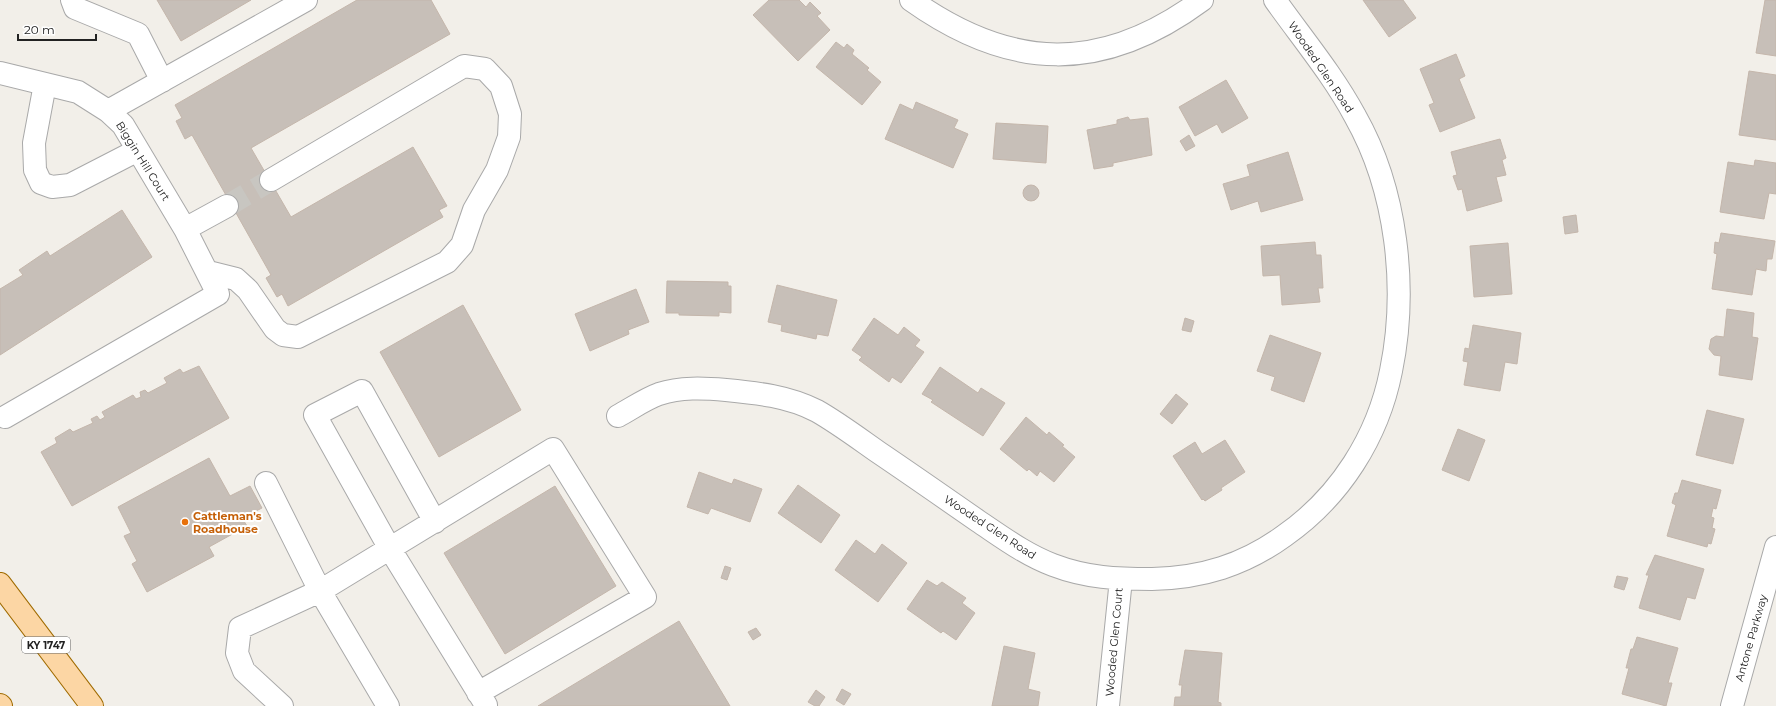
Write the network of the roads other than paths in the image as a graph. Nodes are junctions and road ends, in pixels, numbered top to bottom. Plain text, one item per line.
1 (72, 0) edge
2 (306, 0) edge
3 (911, 0) edge
4 (1202, 0) edge
5 (1275, 0) edge
6 (0, 73) edge
7 (162, 81) junction
8 (45, 84) junction
9 (108, 111) junction
10 (138, 150) junction
11 (271, 180) tunnel mouth
12 (227, 206) tunnel mouth
13 (185, 229) junction
14 (208, 272) junction
15 (618, 416) dead end
16 (5, 417) dead end
17 (266, 483) dead end
18 (435, 522) junction
19 (1776, 547) edge
20 (390, 549) junction
21 (1121, 579) junction
22 (0, 584) edge
23 (320, 591) junction
24 (482, 699) edge
25 (92, 706) edge
26 (282, 706) edge
27 (388, 706) edge
28 (1108, 706) edge
29 (1732, 706) edge

1 - 7 street
2 - 7 street
3 - 4 street
5 - 21 street, Wooded Glen Road
6 - 8 street, Biggin Hill Court
7 - 9 street
8 - 9 street, Biggin Hill Court
8 - 10 street
9 - 10 street, Biggin Hill Court
10 - 13 street, Biggin Hill Court
11 - 14 street
12 - 13 street
13 - 14 street, Biggin Hill Court
14 - 16 street, Biggin Hill Court
15 - 21 street, Wooded Glen Road
17 - 23 street
18 - 20 street
18 - 20 street
18 - 24 street
19 - 29 street, Antone Parkway
20 - 23 street
20 - 24 street
21 - 28 street, Wooded Glen Court
22 - 25 main road, KY 1747
23 - 26 street
23 - 27 street

